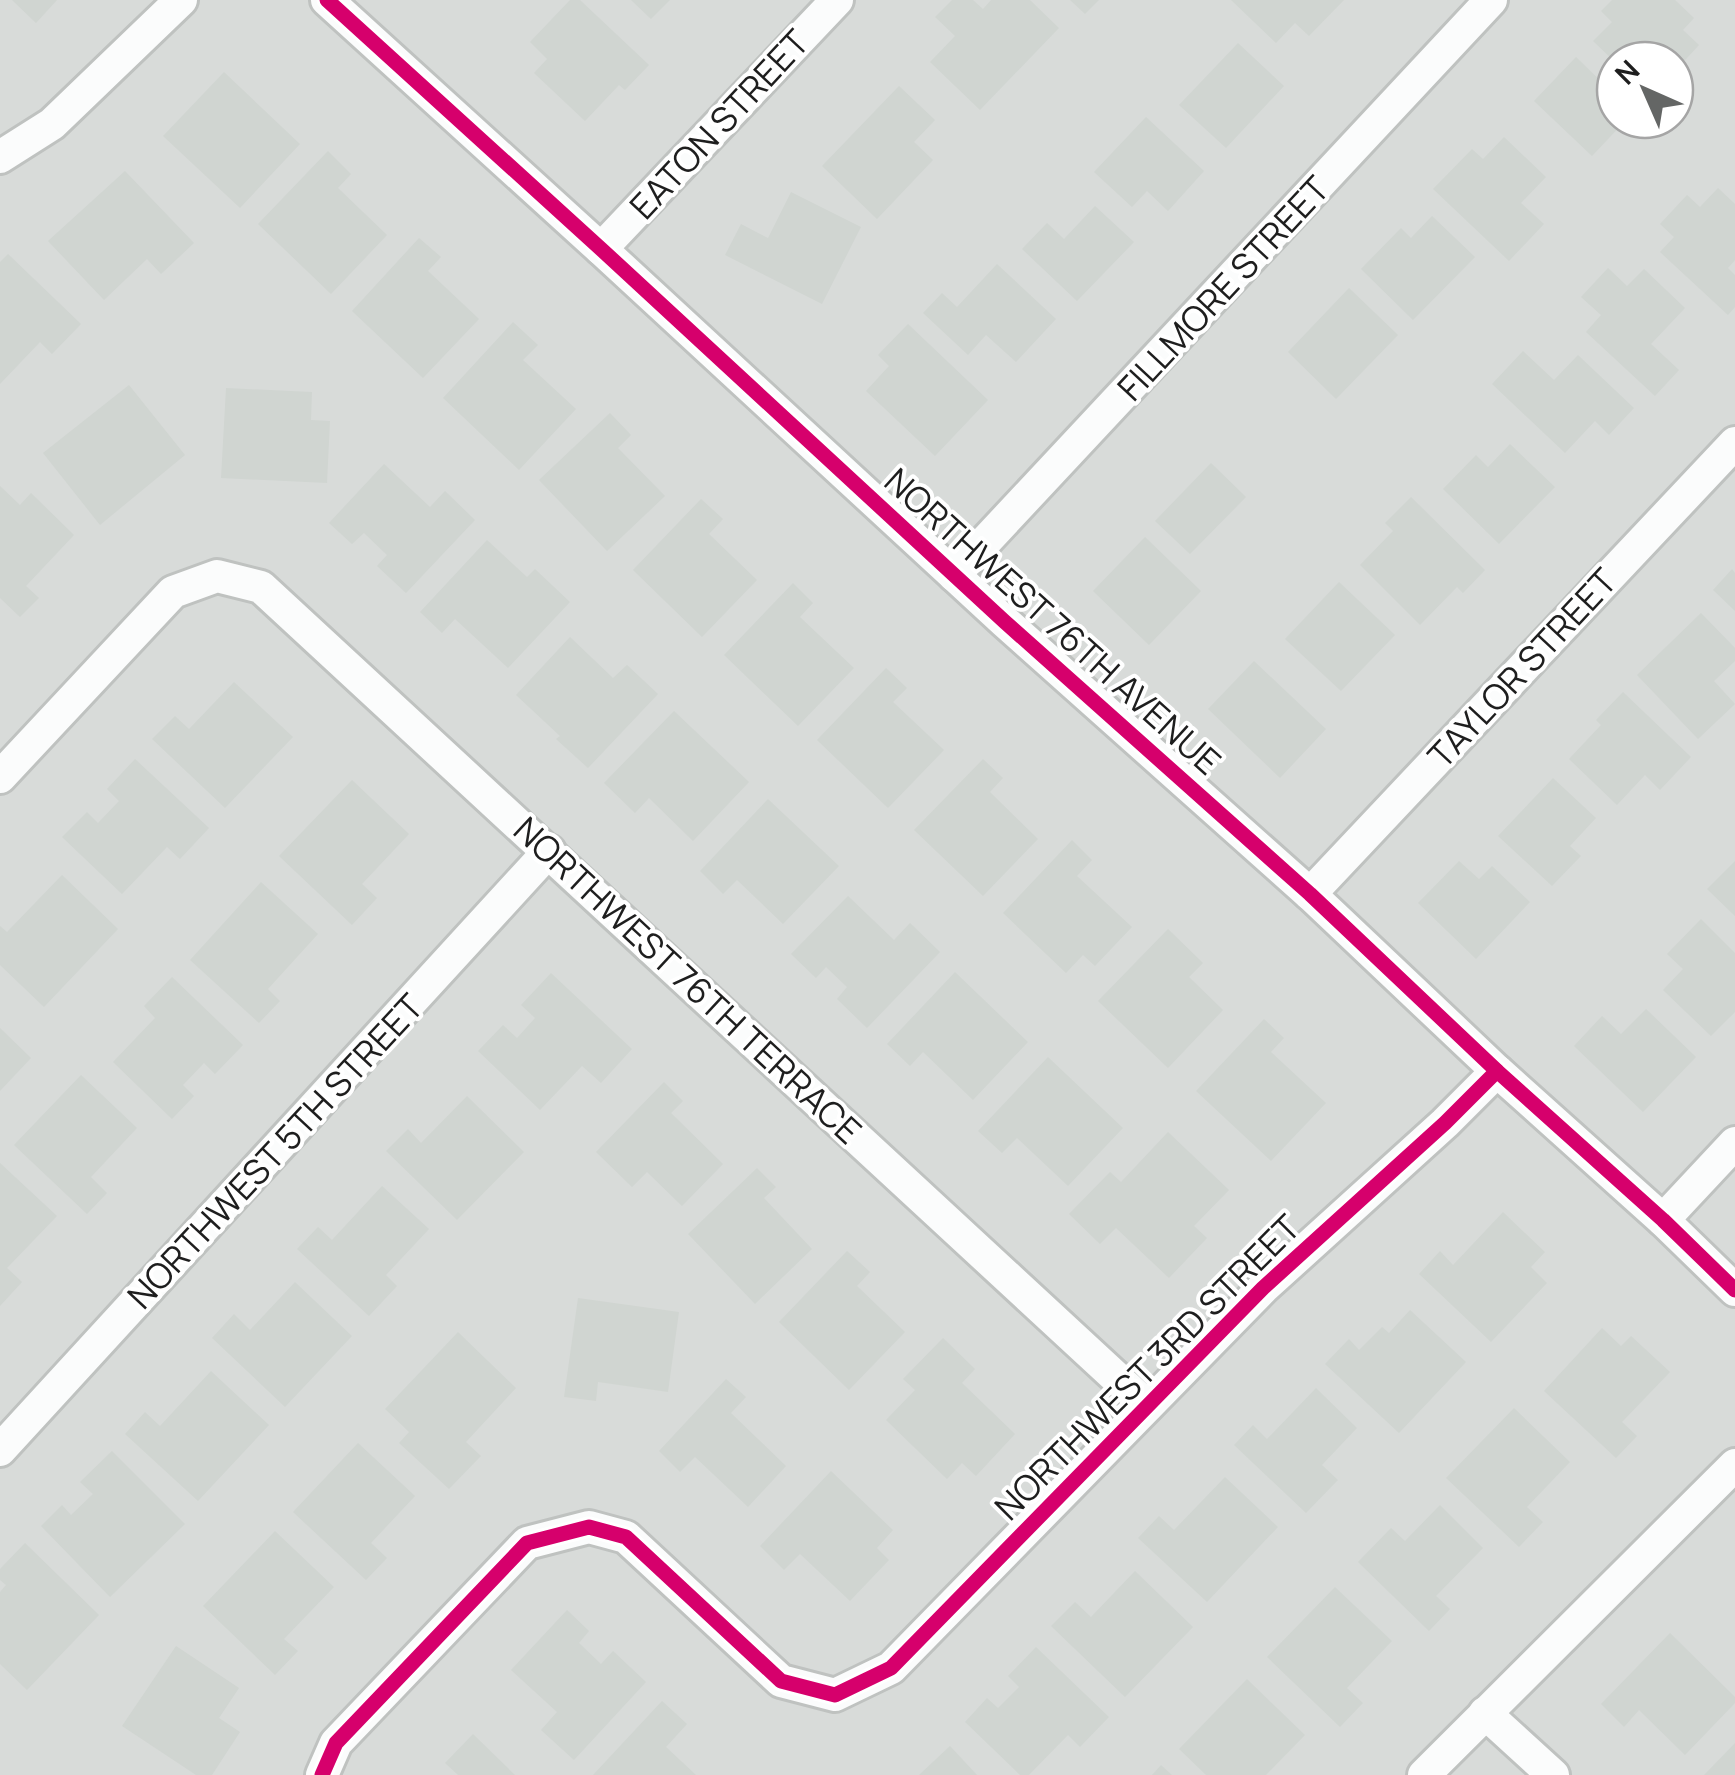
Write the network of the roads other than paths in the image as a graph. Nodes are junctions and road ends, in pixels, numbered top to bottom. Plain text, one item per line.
1 (180, 0) edge
2 (328, 0) edge
3 (837, 0) edge
4 (1490, 0) edge
5 (0, 157) edge
6 (601, 249) junction
7 (1735, 442) edge
8 (954, 575) junction
9 (0, 777) edge
10 (549, 852) junction
11 (1310, 894) junction
12 (1497, 1071) junction
13 (1735, 1143) edge
14 (1663, 1220) junction
15 (1735, 1290) edge
16 (1147, 1406) junction
17 (0, 1450) edge
18 (1735, 1465) edge
19 (1485, 1712) junction
20 (322, 1775) edge
21 (1424, 1775) edge
22 (1553, 1775) edge

1 - 5 street
2 - 6 street, NORTHWEST 76TH AVENUE
3 - 6 street, EATON STREET
4 - 8 street, FILLMORE STREET
6 - 8 street, NORTHWEST 76TH AVENUE
7 - 11 street, TAYLOR STREET
8 - 11 street, NORTHWEST 76TH AVENUE
9 - 10 street, NORTHWEST 76TH TERRACE
10 - 16 street, NORTHWEST 76TH TERRACE
10 - 17 street, NORTHWEST 5TH STREET
11 - 12 street, NORTHWEST 76TH AVENUE
12 - 14 street, NORTHWEST 76TH AVENUE
12 - 16 street, NORTHWEST 3RD STREET
13 - 14 street
14 - 15 street, NORTHWEST 76TH AVENUE
16 - 20 street, NORTHWEST 3RD STREET
18 - 19 street
19 - 21 street
19 - 22 street

